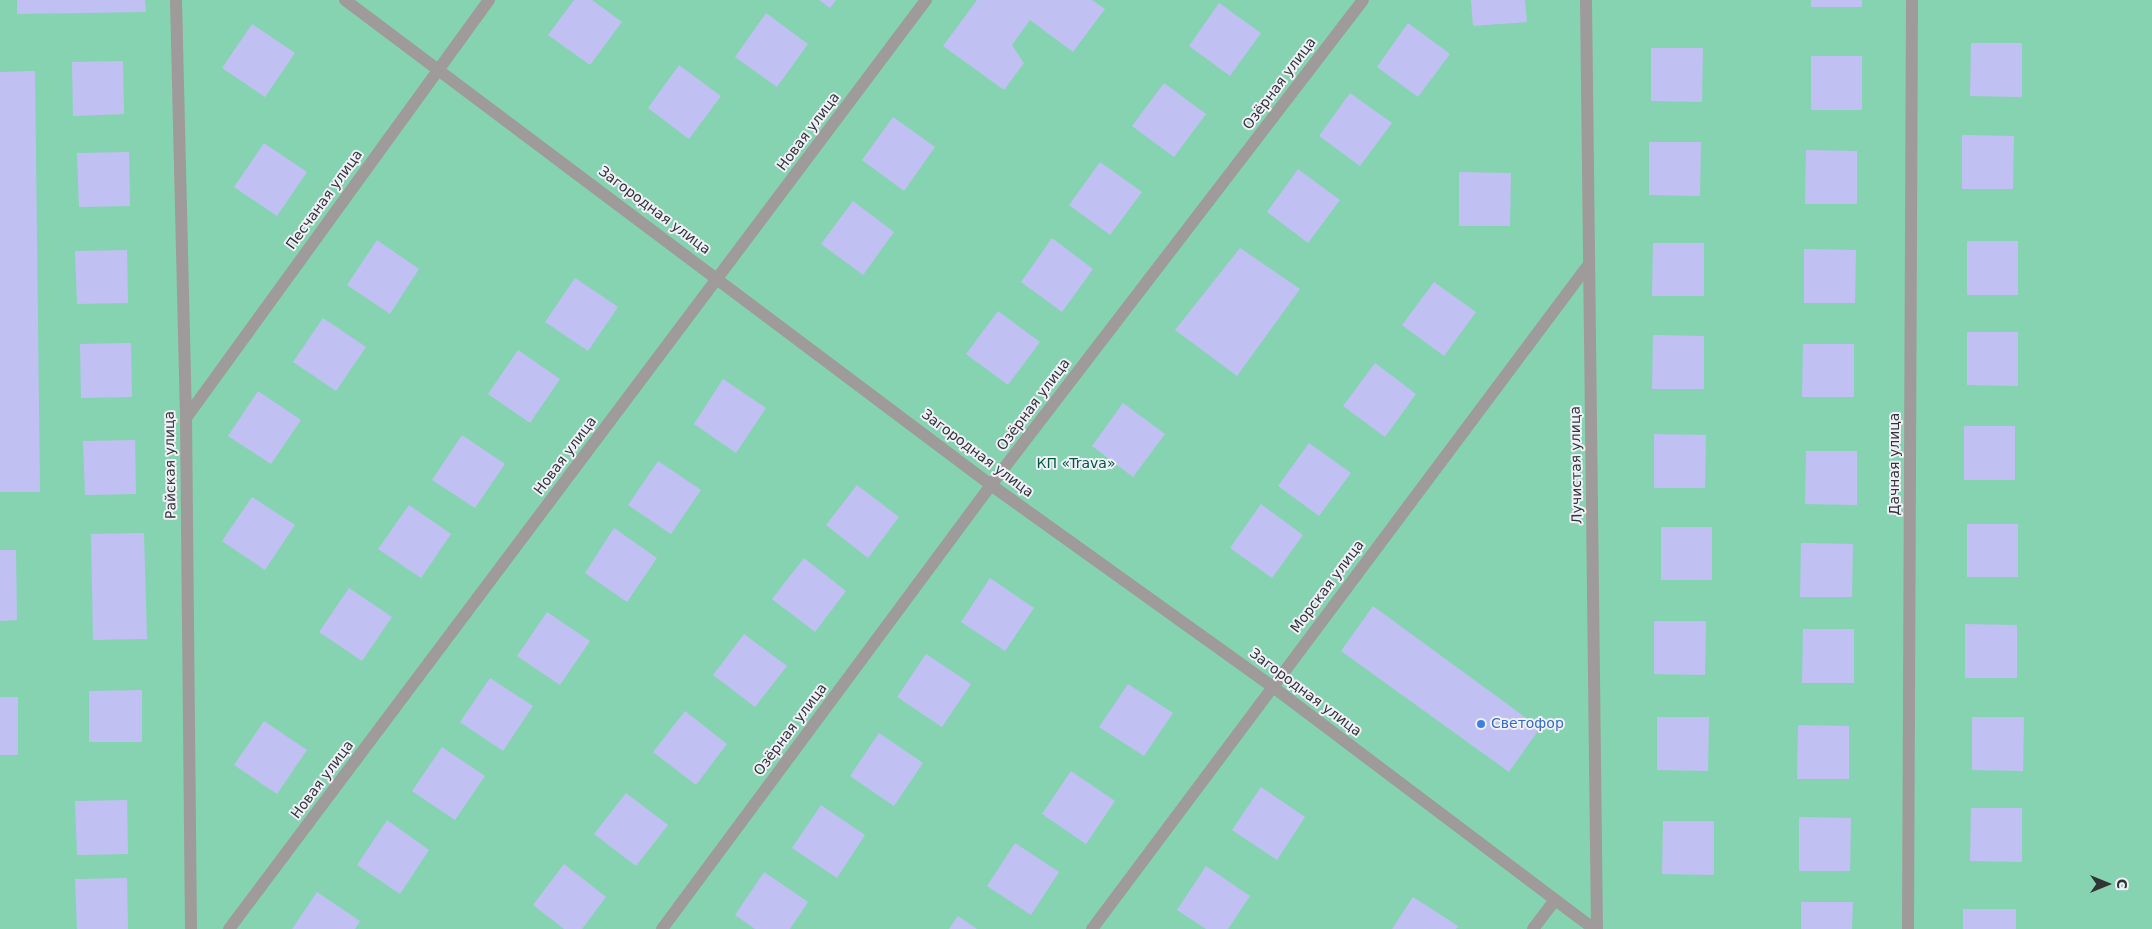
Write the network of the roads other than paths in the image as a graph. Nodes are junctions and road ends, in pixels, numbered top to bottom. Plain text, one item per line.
1 (176, 0) edge
2 (345, 0) edge
3 (489, 0) edge
4 (926, 0) edge
5 (1363, 0) edge
6 (1586, 0) edge
7 (1912, 0) edge
8 (438, 69) junction
9 (1589, 264) junction
10 (719, 278) junction
11 (186, 418) junction
12 (991, 485) junction
13 (1272, 687) junction
14 (1555, 900) junction
15 (191, 929) edge
16 (229, 929) edge
17 (662, 929) edge
18 (1092, 929) edge
19 (1533, 929) edge
20 (1596, 929) edge
21 (1908, 929) edge

1 - 11 street, Райская улица
2 - 8 street, Загородная улица
3 - 8 street, Песчаная улица
4 - 10 street, Новая улица
5 - 12 street, Озёрная улица
6 - 9 street, Лучистая улица
7 - 21 street, Дачная улица
8 - 10 street, Загородная улица
8 - 11 street, Песчаная улица
9 - 13 street, Морская улица
9 - 20 street, Лучистая улица
10 - 12 street, Загородная улица
10 - 16 street, Новая улица
11 - 15 street, Райская улица
12 - 13 street, Загородная улица
12 - 17 street, Озёрная улица
13 - 14 street, Загородная улица
13 - 18 street, Морская улица
14 - 19 street
14 - 20 street, Загородная улица

